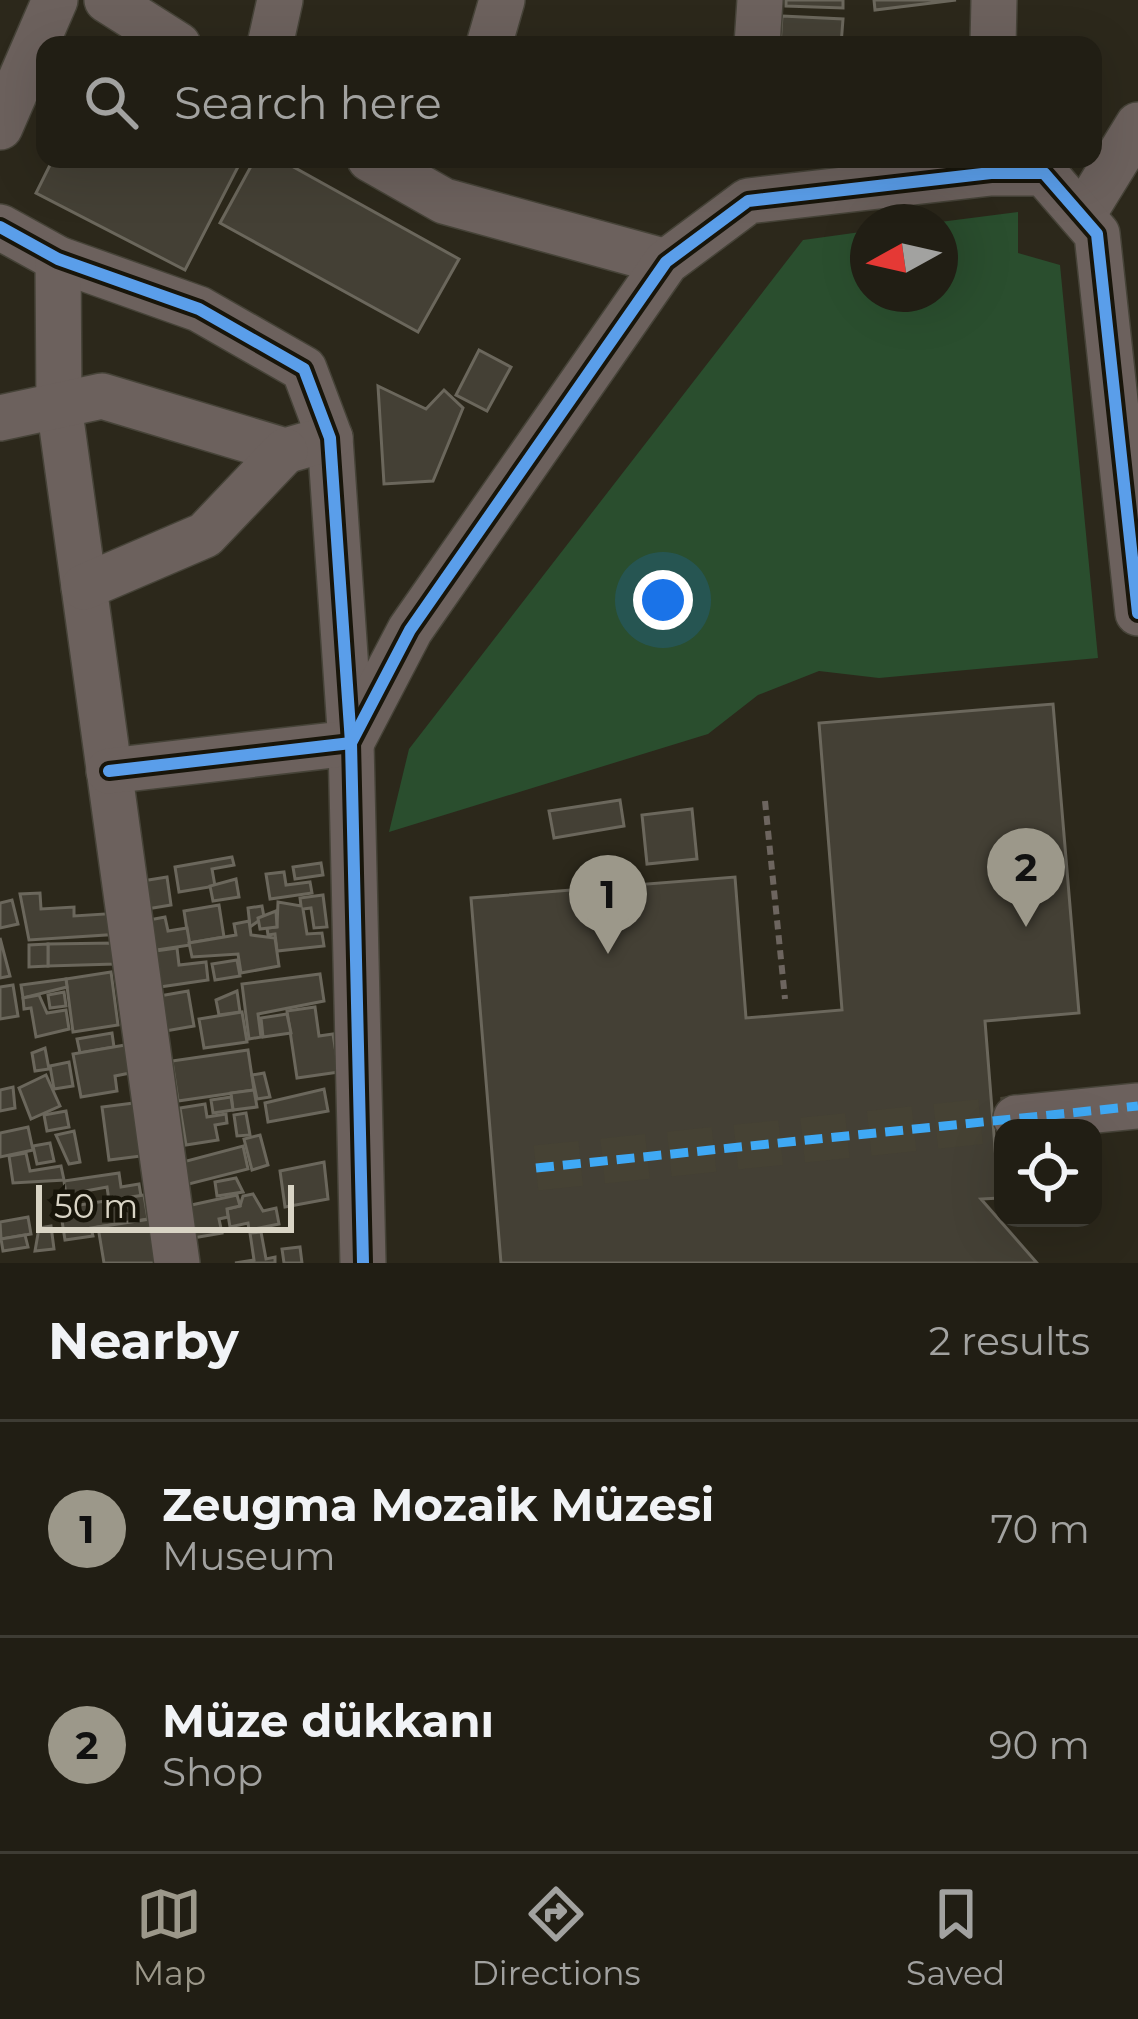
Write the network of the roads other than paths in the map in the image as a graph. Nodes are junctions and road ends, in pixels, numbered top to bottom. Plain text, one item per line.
1 (55, 0) edge
2 (107, 0) edge
3 (280, 0) edge
4 (502, 0) edge
5 (760, 0) edge
6 (994, 0) edge
7 (39, 36) edge
8 (164, 36) edge
9 (272, 36) edge
10 (492, 36) edge
11 (758, 36) edge
12 (993, 36) edge
13 (36, 44) edge
14 (1138, 124) edge
15 (0, 127) edge
16 (404, 168) edge
17 (957, 168) edge
18 (1006, 168) edge
19 (450, 180) edge
20 (750, 180) edge
21 (1082, 216) junction
22 (0, 227) edge
23 (58, 259) junction
24 (666, 262) junction
25 (59, 405) junction
26 (0, 418) edge
27 (330, 438) junction
28 (284, 451) junction
29 (84, 587) junction
30 (1138, 613) edge
31 (351, 743) junction
32 (110, 771) junction
33 (1138, 1106) edge
34 (1016, 1118) dead end
35 (177, 1263) edge
36 (364, 1263) edge

1 - 7 street
2 - 8 street
3 - 9 street
4 - 10 street
5 - 11 street
6 - 12 street
13 - 15 street
14 - 21 street
16 - 19 street
17 - 20 street
18 - 21 street
19 - 24 street
20 - 24 street
21 - 30 street
22 - 23 street
23 - 25 street
23 - 27 street
24 - 31 street
25 - 26 street
25 - 28 street
25 - 29 street
27 - 28 street
27 - 31 street
28 - 29 street
29 - 32 street
31 - 32 street
31 - 36 street
32 - 35 street
33 - 34 street

